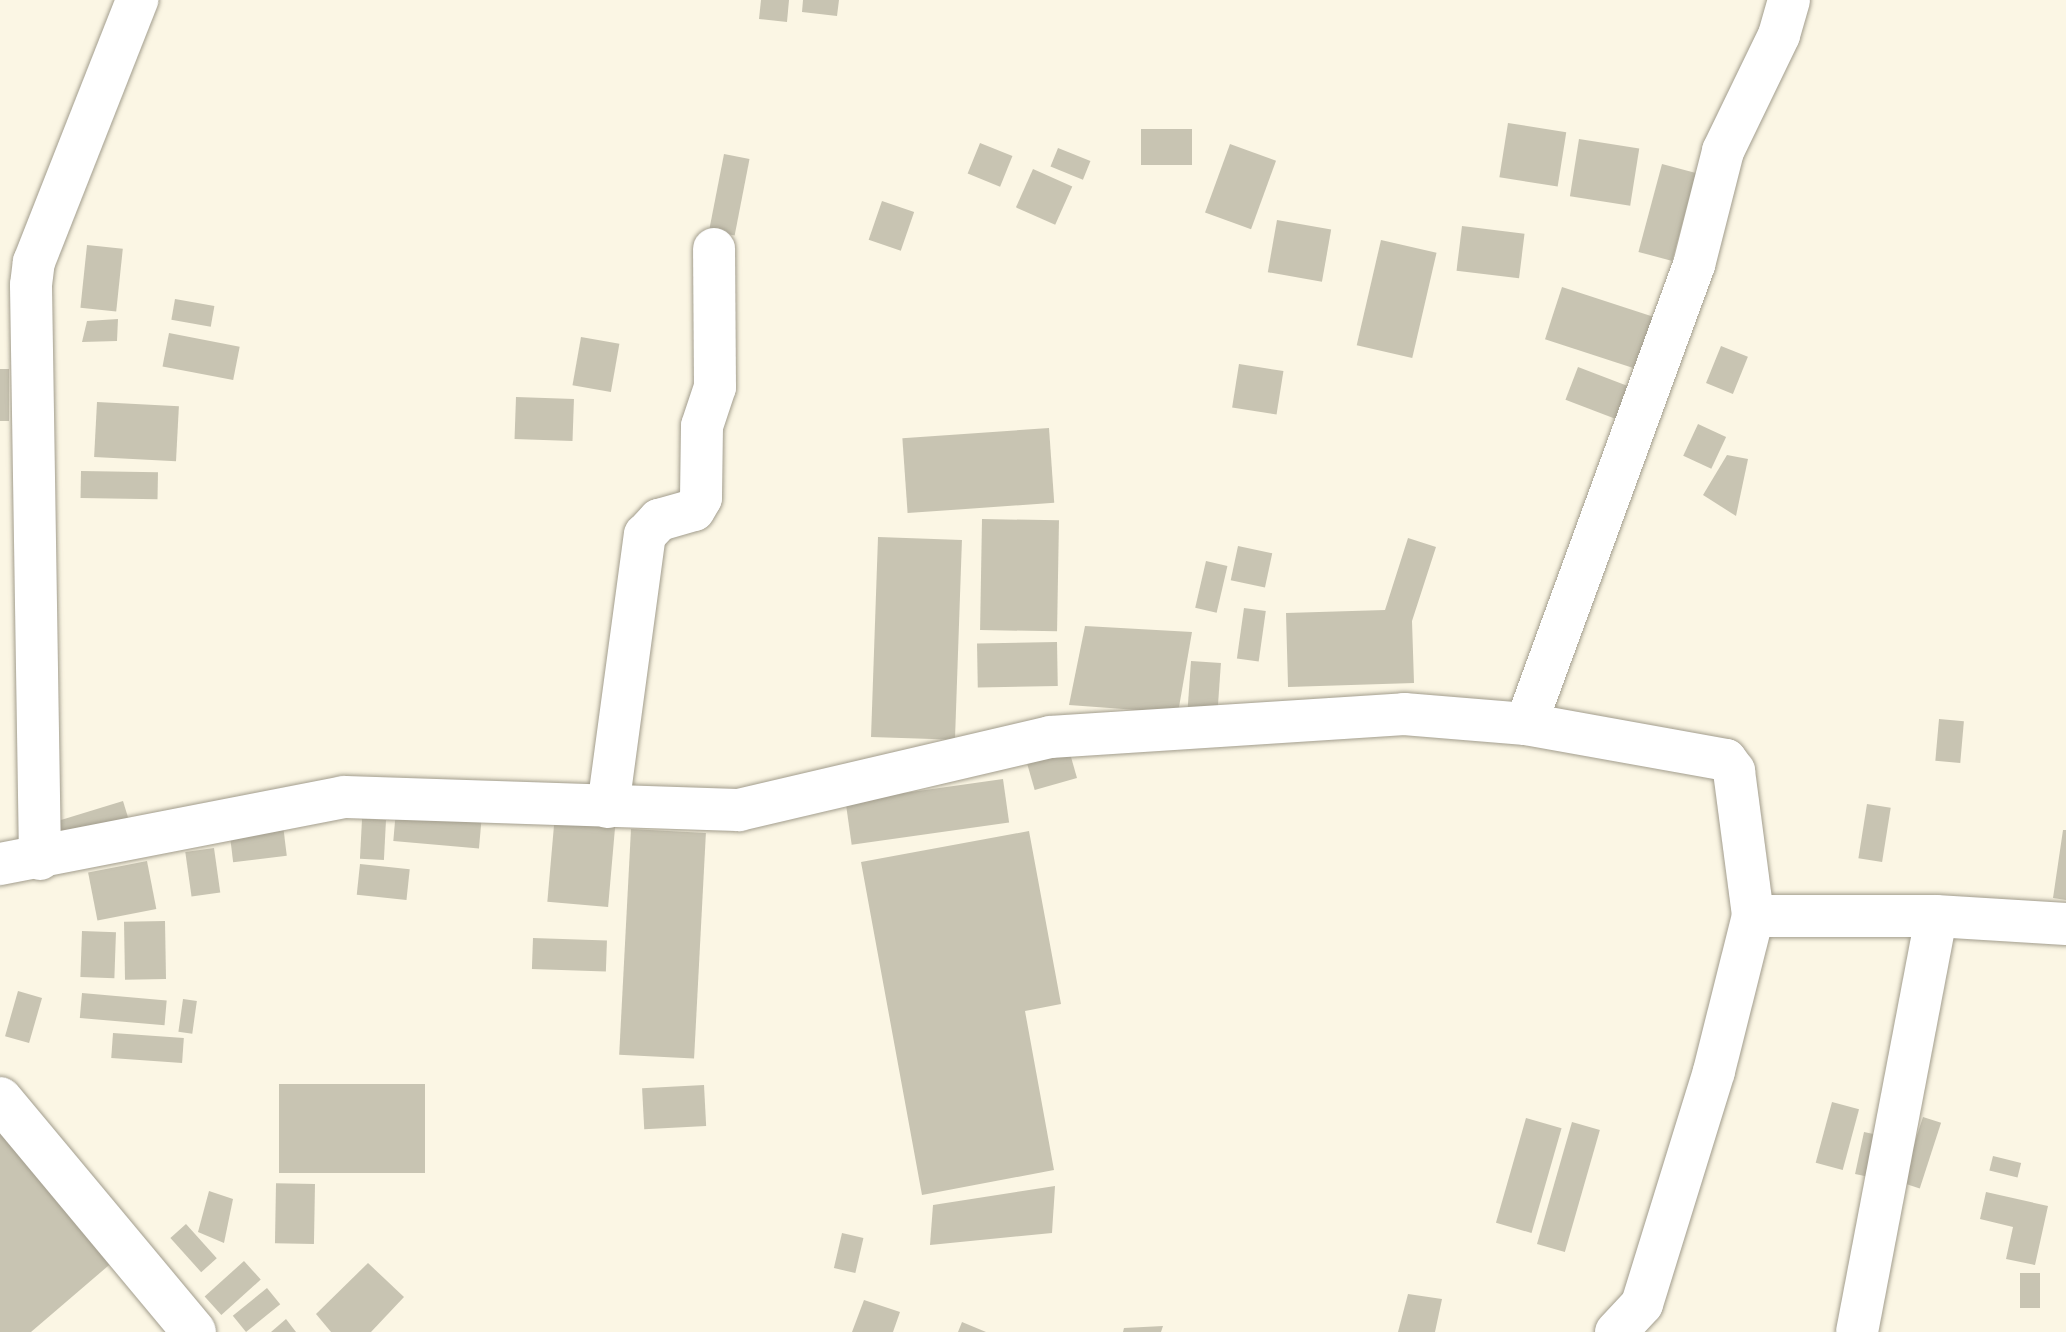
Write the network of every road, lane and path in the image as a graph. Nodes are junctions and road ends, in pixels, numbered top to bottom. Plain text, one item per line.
1 (137, 0) edge
2 (1789, 0) edge
3 (714, 249) dead end
4 (1526, 724) junction
5 (608, 807) junction
6 (20, 862) edge
7 (1753, 916) junction
8 (1936, 916) junction
9 (2066, 924) edge
10 (0, 1099) edge
11 (194, 1332) edge
12 (1616, 1332) edge
13 (1857, 1332) edge

1 - 6 street
2 - 4 street
3 - 5 street
4 - 5 street
4 - 7 street
5 - 6 street
7 - 8 street
7 - 12 street
8 - 9 street
8 - 13 street
10 - 11 main road

